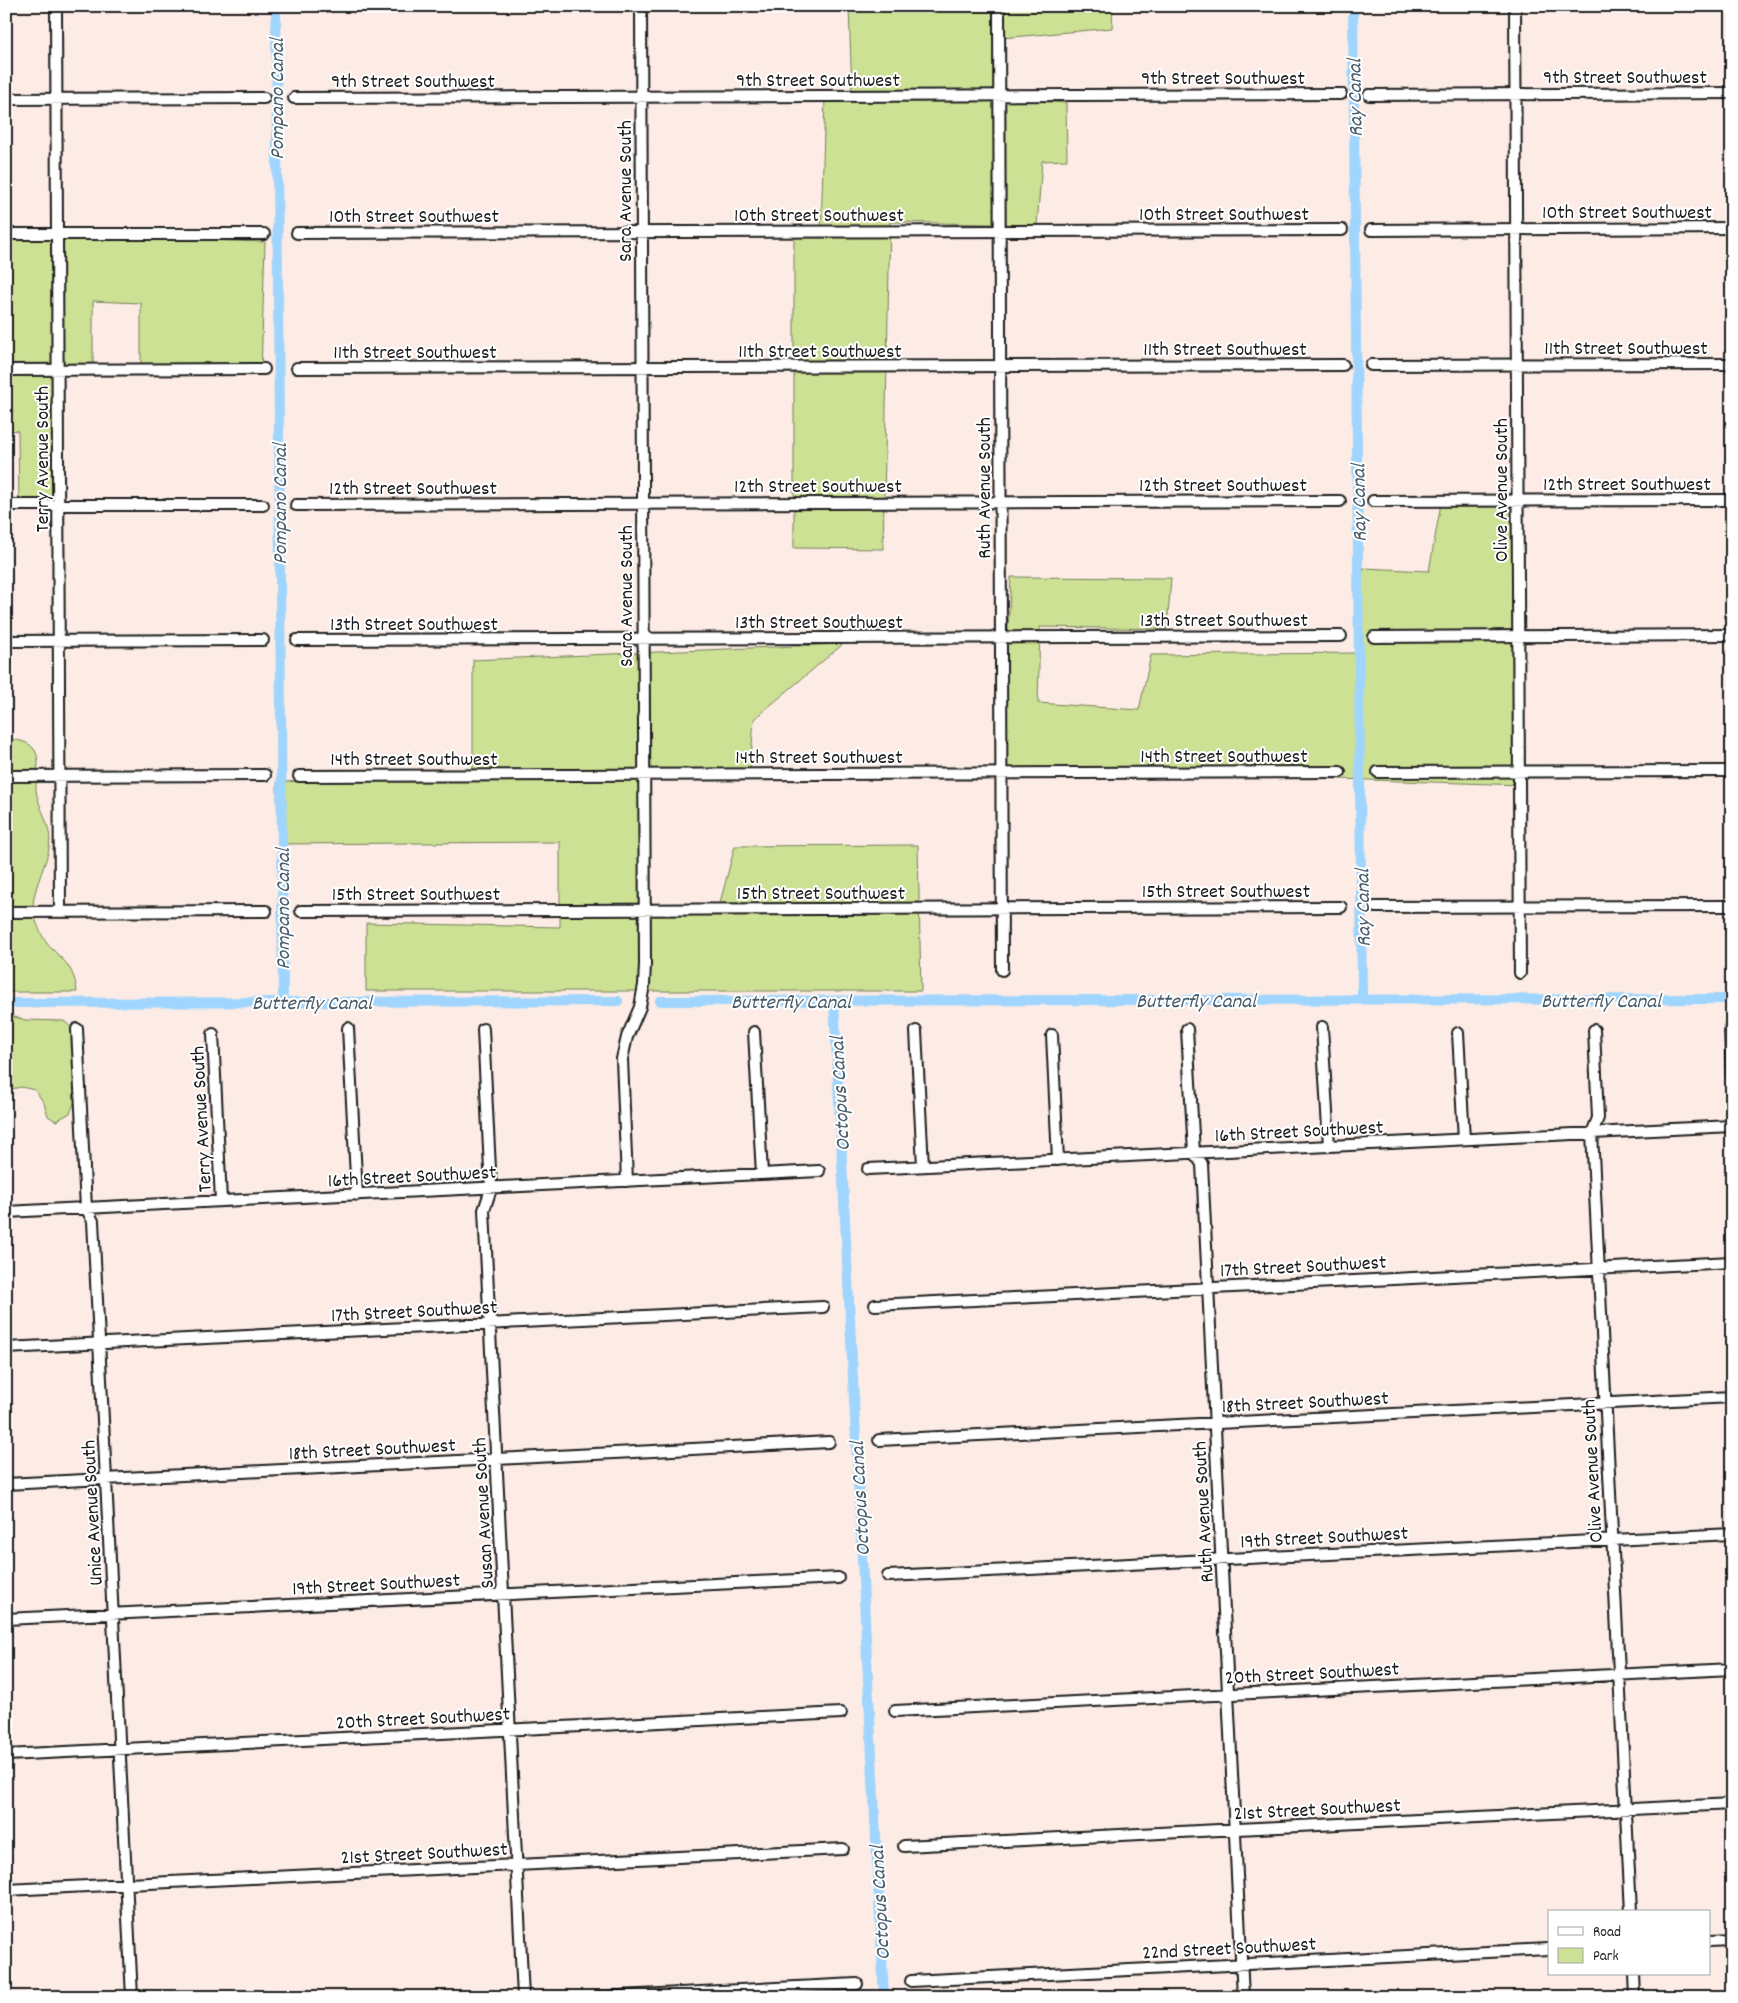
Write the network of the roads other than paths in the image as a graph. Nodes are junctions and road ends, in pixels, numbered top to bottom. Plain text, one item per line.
1 (56, 6) edge
2 (641, 6) edge
3 (999, 6) edge
4 (1515, 6) edge
5 (1732, 93) edge
6 (1341, 94) dead end
7 (1516, 94) junction
8 (1369, 95) dead end
9 (999, 96) junction
10 (641, 97) junction
11 (57, 98) junction
12 (264, 98) dead end
13 (294, 98) dead end
14 (6, 99) edge
15 (1732, 228) edge
16 (1517, 229) junction
17 (1342, 230) dead end
18 (1372, 230) dead end
19 (1000, 231) junction
20 (641, 232) junction
21 (297, 233) dead end
22 (6, 234) edge
23 (57, 234) junction
24 (264, 234) dead end
25 (1517, 364) junction
26 (1732, 364) edge
27 (1343, 365) dead end
28 (1371, 365) dead end
29 (1000, 366) junction
30 (297, 368) dead end
31 (641, 368) junction
32 (58, 369) junction
33 (264, 369) dead end
34 (6, 370) edge
35 (1732, 500) edge
36 (1340, 501) dead end
37 (1373, 501) dead end
38 (1518, 501) junction
39 (1000, 502) junction
40 (642, 503) junction
41 (6, 505) edge
42 (58, 505) junction
43 (263, 505) dead end
44 (296, 505) dead end
45 (1732, 635) edge
46 (1340, 636) dead end
47 (1374, 636) dead end
48 (1518, 636) junction
49 (1001, 637) junction
50 (643, 639) junction
51 (263, 640) dead end
52 (297, 640) dead end
53 (6, 641) edge
54 (59, 641) junction
55 (1732, 771) edge
56 (1340, 772) dead end
57 (1378, 772) dead end
58 (1518, 772) junction
59 (643, 774) junction
60 (1002, 774) junction
61 (266, 775) dead end
62 (6, 776) edge
63 (59, 776) junction
64 (299, 776) dead end
65 (1732, 906) edge
66 (1340, 907) dead end
67 (1376, 907) dead end
68 (1519, 907) junction
69 (644, 909) junction
70 (1002, 909) junction
71 (266, 911) dead end
72 (301, 911) dead end
73 (6, 912) edge
74 (60, 912) junction
75 (1002, 970) dead end
76 (1520, 974) dead end
77 (1322, 1027) dead end
78 (348, 1028) dead end
79 (1187, 1028) dead end
80 (1730, 1028) dead end
81 (77, 1029) dead end
82 (483, 1029) dead end
83 (1594, 1030) dead end
84 (916, 1031) dead end
85 (754, 1032) dead end
86 (1458, 1033) dead end
87 (213, 1034) dead end
88 (1052, 1035) dead end
89 (1732, 1076) edge
90 (1732, 1126) edge
91 (1592, 1133) junction
92 (1464, 1139) junction
93 (1329, 1146) junction
94 (1194, 1153) junction
95 (1058, 1160) junction
96 (923, 1166) junction
97 (868, 1169) dead end
98 (819, 1171) dead end
99 (762, 1174) junction
100 (627, 1181) junction
101 (492, 1189) junction
102 (357, 1195) junction
103 (221, 1201) junction
104 (86, 1208) junction
105 (6, 1212) edge
106 (1732, 1262) edge
107 (1598, 1269) junction
108 (1208, 1288) junction
109 (875, 1304) dead end
110 (823, 1307) dead end
111 (490, 1323) junction
112 (100, 1343) junction
113 (6, 1348) edge
114 (1732, 1397) edge
115 (1605, 1403) junction
116 (1215, 1423) junction
117 (879, 1440) dead end
118 (829, 1442) dead end
119 (497, 1459) junction
120 (106, 1479) junction
121 (6, 1484) edge
122 (1732, 1534) edge
123 (1612, 1540) junction
124 (1221, 1559) junction
125 (888, 1576) dead end
126 (838, 1578) dead end
127 (503, 1595) junction
128 (113, 1614) junction
129 (6, 1619) edge
130 (1732, 1668) edge
131 (1619, 1674) junction
132 (1229, 1694) junction
133 (895, 1711) dead end
134 (841, 1713) dead end
135 (510, 1730) junction
136 (120, 1750) junction
137 (6, 1755) edge
138 (1732, 1804) edge
139 (1626, 1810) junction
140 (1235, 1830) junction
141 (904, 1846) dead end
142 (843, 1849) dead end
143 (516, 1865) junction
144 (127, 1884) junction
145 (6, 1890) edge
146 (1631, 1910) edge
147 (1732, 1940) edge
148 (1710, 1941) edge
149 (1548, 1949) edge
150 (1242, 1964) junction
151 (1634, 1976) edge
152 (911, 1981) dead end
153 (857, 1984) dead end
154 (132, 1997) edge
155 (523, 1997) edge
156 (600, 1997) edge
157 (1243, 1997) edge
158 (1635, 1997) edge

1 - 11 street, Terry Avenue South
2 - 10 street, Sara Avenue South
3 - 9 street, Ruth Avenue South
4 - 7 street, Olive Avenue South
5 - 7 street, 9th Street Southwest
6 - 9 street, 9th Street Southwest
7 - 8 street, 9th Street Southwest
7 - 16 street, Olive Avenue South
9 - 10 street, 9th Street Southwest
9 - 19 street, Ruth Avenue South
10 - 13 street, 9th Street Southwest
10 - 20 street, Sara Avenue South
11 - 12 street
11 - 14 street
11 - 23 street, Terry Avenue South
15 - 16 street, 10th Street Southwest
16 - 18 street, 10th Street Southwest
16 - 25 street, Olive Avenue South
17 - 19 street, 10th Street Southwest
19 - 20 street, 10th Street Southwest
19 - 29 street, Ruth Avenue South
20 - 21 street, 10th Street Southwest
20 - 31 street, Sara Avenue South
22 - 23 street
23 - 24 street
23 - 32 street, Terry Avenue South
25 - 26 street, 11th Street Southwest
25 - 28 street, 11th Street Southwest
25 - 38 street, Olive Avenue South
27 - 29 street, 11th Street Southwest
29 - 31 street, 11th Street Southwest
29 - 39 street, Ruth Avenue South
30 - 31 street, 11th Street Southwest
31 - 40 street, Sara Avenue South
32 - 33 street
32 - 34 street
32 - 42 street, Terry Avenue South
35 - 38 street, 12th Street Southwest
36 - 39 street, 12th Street Southwest
37 - 38 street, 12th Street Southwest
38 - 48 street, Olive Avenue South
39 - 40 street, 12th Street Southwest
39 - 49 street, Ruth Avenue South
40 - 44 street, 12th Street Southwest
40 - 50 street, Sara Avenue South
41 - 42 street
42 - 43 street
42 - 54 street, Terry Avenue South
45 - 48 street
46 - 49 street, 13th Street Southwest
47 - 48 street
48 - 58 street, Olive Avenue South
49 - 50 street, 13th Street Southwest
49 - 60 street, Ruth Avenue South
50 - 52 street, 13th Street Southwest
50 - 59 street, Sara Avenue South
51 - 54 street
53 - 54 street
54 - 63 street, Terry Avenue South
55 - 58 street
56 - 60 street, 14th Street Southwest
57 - 58 street
58 - 68 street, Olive Avenue South
59 - 60 street, 14th Street Southwest
59 - 64 street, 14th Street Southwest
59 - 69 street, Sara Avenue South
60 - 70 street, Ruth Avenue South
61 - 63 street
62 - 63 street
63 - 74 street, Terry Avenue South
65 - 68 street
66 - 70 street, 15th Street Southwest
67 - 68 street
68 - 76 street, Olive Avenue South
69 - 70 street, 15th Street Southwest
69 - 72 street, 15th Street Southwest
69 - 100 street, Sara Avenue South
70 - 75 street, Ruth Avenue South
71 - 74 street
73 - 74 street
77 - 93 street
78 - 102 street
79 - 94 street, Ruth Avenue South
80 - 89 street
81 - 104 street, Unice Avenue South
82 - 101 street, Susan Avenue South
83 - 91 street, Olive Avenue South
84 - 96 street
85 - 99 street
86 - 92 street
87 - 103 street, Terry Avenue South
88 - 95 street
90 - 91 street, 16th Street Southwest
91 - 92 street, 16th Street Southwest
91 - 107 street, Olive Avenue South
92 - 93 street, 16th Street Southwest
93 - 94 street, 16th Street Southwest
94 - 95 street, 16th Street Southwest
94 - 108 street, Ruth Avenue South
95 - 96 street, 16th Street Southwest
96 - 97 street, 16th Street Southwest
98 - 99 street, 16th Street Southwest
99 - 100 street, 16th Street Southwest
100 - 101 street, 16th Street Southwest
101 - 102 street, 16th Street Southwest
101 - 111 street, Susan Avenue South
102 - 103 street, 16th Street Southwest
103 - 104 street, 16th Street Southwest
104 - 105 street, 16th Street Southwest
104 - 112 street, Unice Avenue South
106 - 107 street, 17th Street Southwest
107 - 108 street, 17th Street Southwest
107 - 115 street, Olive Avenue South
108 - 109 street, 17th Street Southwest
108 - 116 street, Ruth Avenue South
110 - 111 street, 17th Street Southwest
111 - 112 street, 17th Street Southwest
111 - 119 street, Susan Avenue South
112 - 113 street, 17th Street Southwest
112 - 120 street, Unice Avenue South
114 - 115 street, 18th Street Southwest
115 - 116 street, 18th Street Southwest
115 - 123 street, Olive Avenue South
116 - 117 street, 18th Street Southwest
116 - 124 street, Ruth Avenue South
118 - 119 street, 18th Street Southwest
119 - 120 street, 18th Street Southwest
119 - 127 street, Susan Avenue South
120 - 121 street, 18th Street Southwest
120 - 128 street, Unice Avenue South
122 - 123 street, 19th Street Southwest
123 - 124 street, 19th Street Southwest
123 - 131 street, Olive Avenue South
124 - 125 street, 19th Street Southwest
124 - 132 street, Ruth Avenue South
126 - 127 street, 19th Street Southwest
127 - 128 street, 19th Street Southwest
127 - 135 street, Susan Avenue South
128 - 129 street, 19th Street Southwest
128 - 136 street, Unice Avenue South
130 - 131 street, 20th Street Southwest
131 - 132 street, 20th Street Southwest
131 - 139 street, Olive Avenue South
132 - 133 street, 20th Street Southwest
132 - 140 street, Ruth Avenue South
134 - 135 street, 20th Street Southwest
135 - 136 street, 20th Street Southwest
135 - 143 street, Susan Avenue South
136 - 137 street, 20th Street Southwest
136 - 144 street, Unice Avenue South
138 - 139 street, 21st Street Southwest
139 - 140 street, 21st Street Southwest
139 - 146 street, Olive Avenue South
140 - 141 street, 21st Street Southwest
140 - 150 street, Ruth Avenue South
142 - 143 street, 21st Street Southwest
143 - 144 street, 21st Street Southwest
143 - 155 street, Susan Avenue South
144 - 145 street, 21st Street Southwest
144 - 154 street, Unice Avenue South
147 - 148 street
149 - 150 street, 22nd Street Southwest
150 - 152 street, 22nd Street Southwest
150 - 157 street, Ruth Avenue South
151 - 158 street
153 - 156 street

